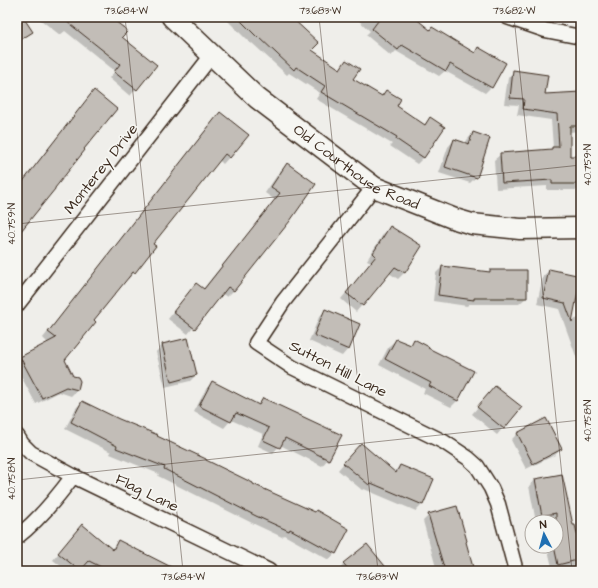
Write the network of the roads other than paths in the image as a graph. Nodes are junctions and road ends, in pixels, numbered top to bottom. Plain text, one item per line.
1 (172, 17) edge
2 (507, 17) edge
3 (581, 36) edge
4 (212, 55) junction
5 (374, 187) junction
6 (581, 228) edge
7 (17, 304) edge
8 (17, 436) edge
9 (72, 476) junction
10 (17, 537) edge
11 (269, 571) edge
12 (516, 571) edge

1 - 4 street, Old Courthouse Road
2 - 3 street
4 - 5 street, Old Courthouse Road
4 - 7 street, Monterey Drive
5 - 6 street, Old Courthouse Road
5 - 12 street, Sutton Hill Lane
8 - 9 street, Flag Lane
9 - 10 street
9 - 11 street, Flag Lane

